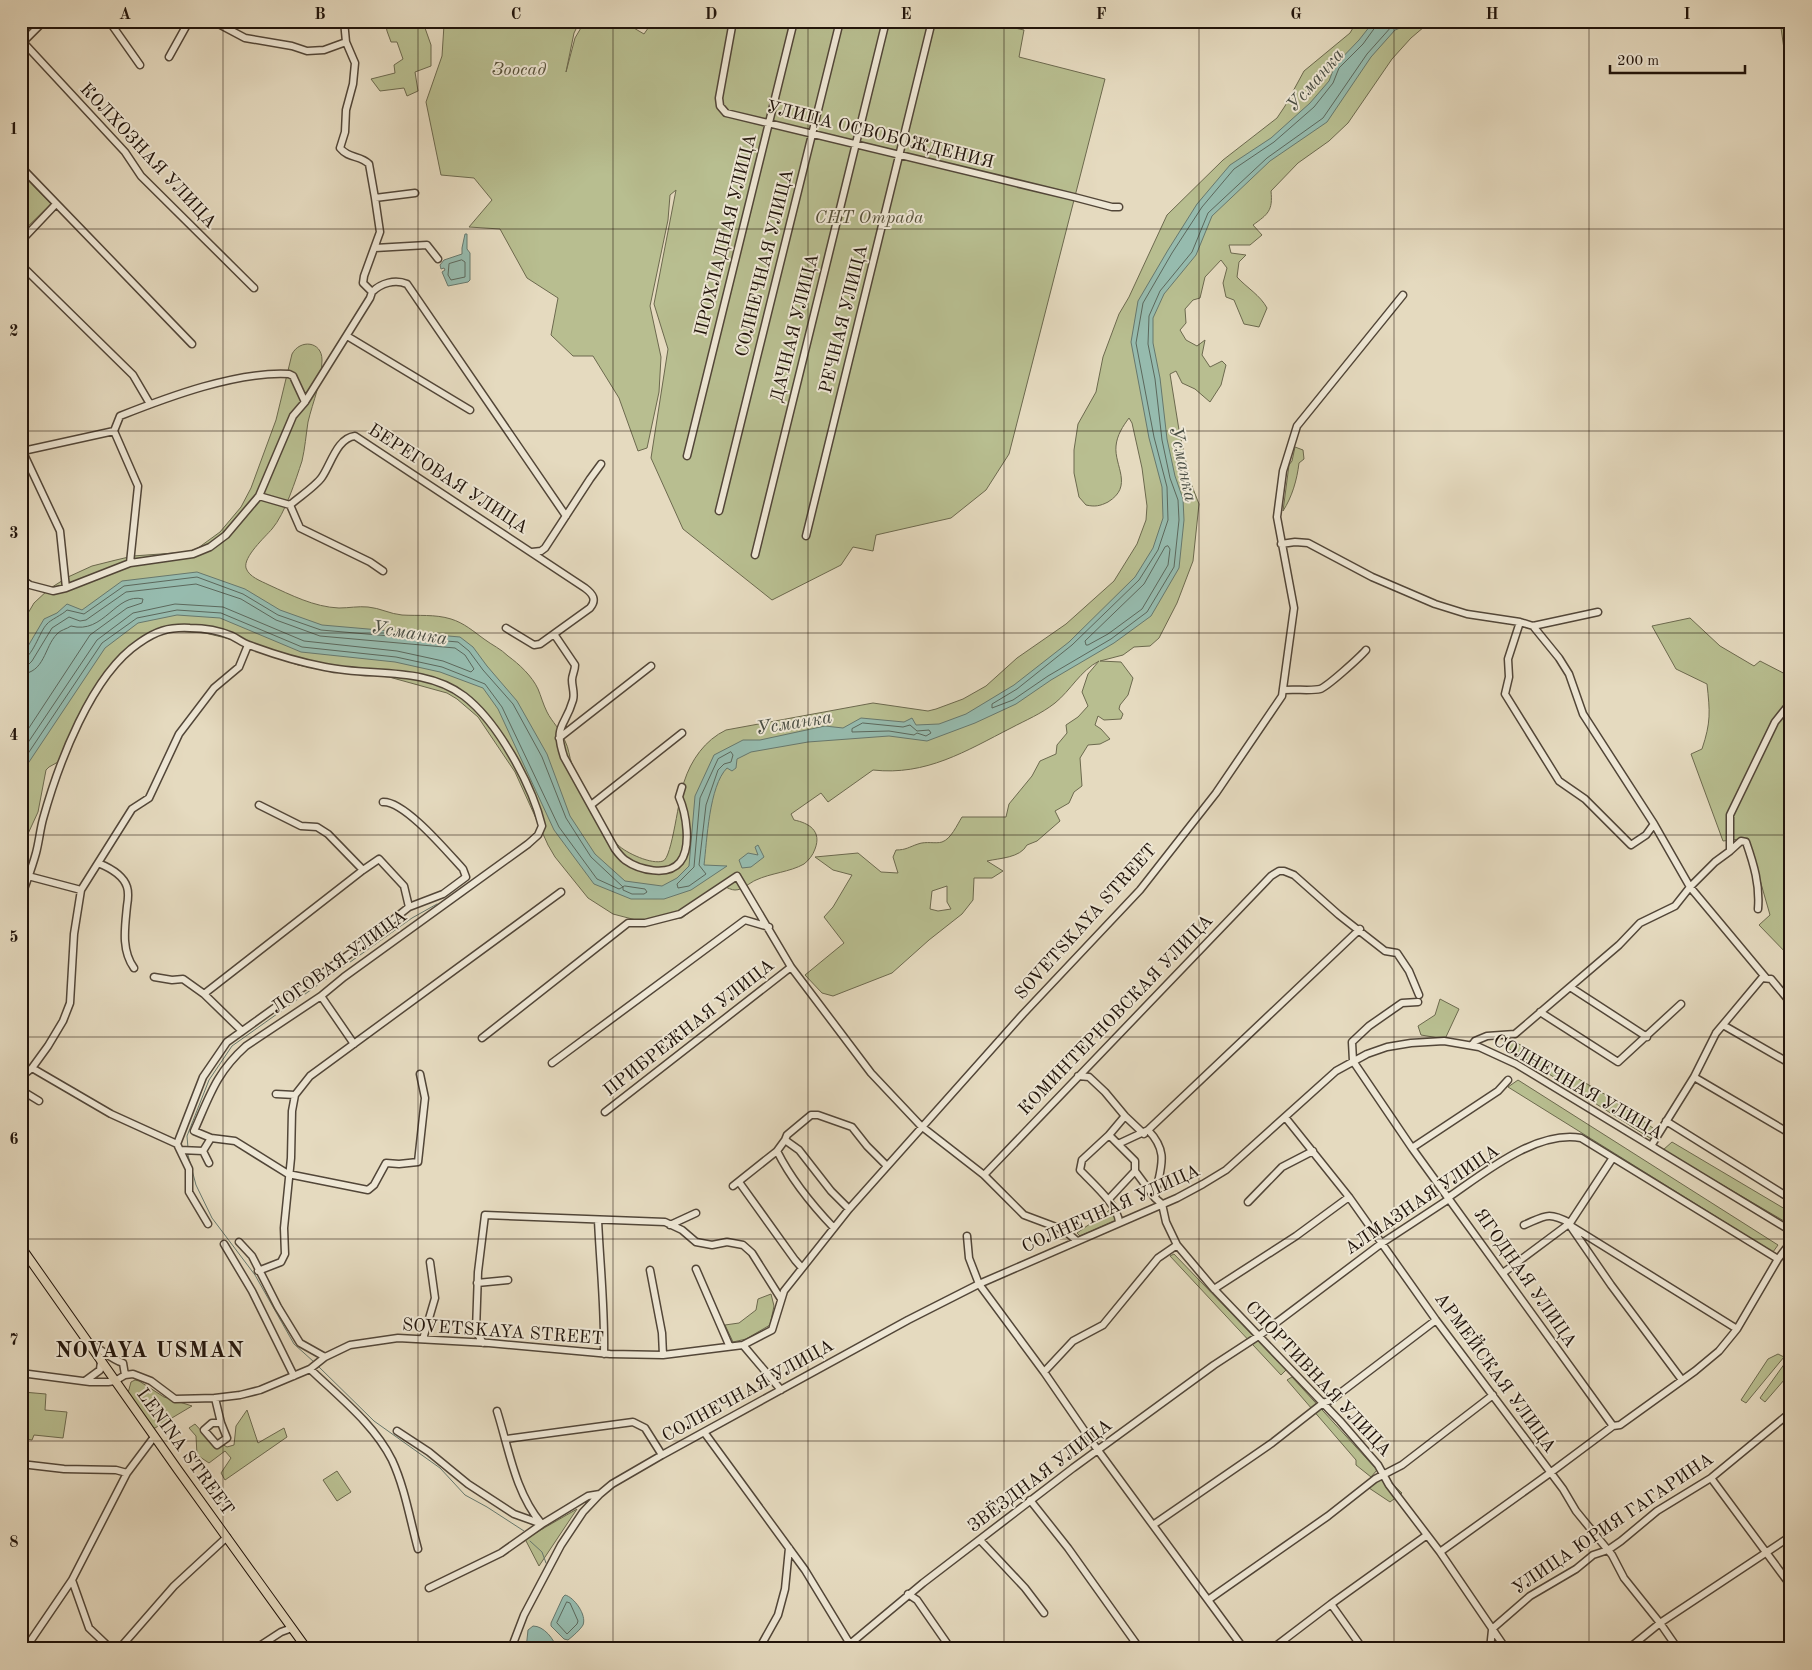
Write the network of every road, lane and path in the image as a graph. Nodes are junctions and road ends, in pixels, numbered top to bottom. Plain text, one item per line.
1 (44, 21) edge
2 (109, 21) edge
3 (189, 21) edge
4 (213, 21) edge
5 (344, 21) edge
6 (733, 21) edge
7 (794, 21) edge
8 (840, 21) edge
9 (886, 21) edge
10 (932, 21) edge
11 (346, 42) junction
12 (22, 43) edge
13 (169, 57) dead end
14 (140, 65) dead end
15 (769, 123) junction
16 (812, 134) junction
17 (856, 144) junction
18 (899, 155) junction
19 (21, 167) edge
20 (415, 193) dead end
21 (375, 198) junction
22 (56, 204) junction
23 (1119, 207) dead end
24 (21, 241) edge
25 (375, 248) junction
26 (438, 259) dead end
27 (21, 265) edge
28 (254, 288) dead end
29 (372, 292) junction
30 (1403, 295) dead end
31 (347, 336) junction
32 (192, 344) dead end
33 (305, 402) junction
34 (150, 404) junction
35 (470, 410) dead end
36 (114, 431) junction
37 (22, 450) edge
38 (687, 456) dead end
39 (601, 464) dead end
40 (259, 496) junction
41 (290, 505) junction
42 (719, 511) dead end
43 (566, 516) junction
44 (806, 536) dead end
45 (1281, 544) junction
46 (532, 552) junction
47 (755, 555) dead end
48 (130, 563) junction
49 (383, 571) dead end
50 (21, 579) edge
51 (66, 588) junction
52 (1598, 612) dead end
53 (1520, 622) junction
54 (1533, 626) junction
55 (506, 628) dead end
56 (554, 634) junction
57 (248, 645) junction
58 (1366, 650) dead end
59 (652, 666) dead end
60 (1284, 690) junction
61 (1791, 702) edge
62 (682, 733) dead end
63 (559, 738) junction
64 (682, 787) dead end
65 (383, 802) dead end
66 (259, 805) dead end
67 (591, 805) junction
68 (1654, 824) junction
69 (1730, 851) junction
70 (98, 863) junction
71 (363, 870) junction
72 (28, 876) junction
73 (1690, 887) junction
74 (80, 890) junction
75 (561, 892) dead end
76 (21, 898) edge
77 (409, 907) junction
78 (1758, 909) dead end
79 (769, 927) junction
80 (1360, 930) junction
81 (21, 937) edge
82 (21, 959) edge
83 (792, 967) junction
84 (134, 968) dead end
85 (154, 977) dead end
86 (1766, 978) junction
87 (1570, 987) junction
88 (204, 994) junction
89 (321, 996) junction
90 (1791, 1003) edge
91 (1681, 1004) dead end
92 (1540, 1012) junction
93 (1723, 1025) junction
94 (241, 1030) junction
95 (1647, 1037) junction
96 (482, 1038) dead end
97 (354, 1044) junction
98 (1472, 1045) junction
99 (1353, 1061) junction
100 (552, 1063) dead end
101 (1791, 1064) edge
102 (32, 1068) junction
103 (420, 1074) dead end
104 (1078, 1076) junction
105 (1694, 1076) junction
106 (21, 1077) edge
107 (1508, 1080) dead end
108 (21, 1090) edge
109 (276, 1094) dead end
110 (295, 1095) junction
111 (38, 1101) dead end
112 (605, 1112) dead end
113 (1125, 1116) junction
114 (1285, 1116) junction
115 (1666, 1121) junction
116 (921, 1126) junction
117 (1146, 1132) junction
118 (1791, 1134) edge
119 (1109, 1135) junction
120 (211, 1138) junction
121 (785, 1140) junction
122 (1118, 1144) junction
123 (1651, 1146) junction
124 (178, 1147) junction
125 (1412, 1148) junction
126 (203, 1151) junction
127 (777, 1151) junction
128 (1313, 1151) junction
129 (1612, 1159) junction
130 (209, 1163) dead end
131 (887, 1166) junction
132 (1135, 1170) junction
133 (288, 1174) junction
134 (984, 1175) junction
135 (1349, 1197) junction
136 (1449, 1197) junction
137 (1155, 1198) junction
138 (1791, 1199) edge
139 (1108, 1200) junction
140 (1248, 1202) dead end
141 (1162, 1204) junction
142 (849, 1209) junction
143 (696, 1213) dead end
144 (683, 1218) junction
145 (598, 1220) junction
146 (1119, 1222) junction
147 (208, 1224) dead end
148 (670, 1224) junction
149 (1570, 1224) junction
150 (1524, 1225) dead end
151 (834, 1228) junction
152 (682, 1230) junction
153 (1791, 1231) edge
154 (967, 1236) dead end
155 (1078, 1241) junction
156 (239, 1242) dead end
157 (1791, 1242) edge
158 (1382, 1243) junction
159 (224, 1244) dead end
160 (1177, 1245) junction
161 (21, 1247) edge
162 (1778, 1259) junction
163 (430, 1262) dead end
164 (802, 1268) junction
165 (696, 1269) dead end
166 (650, 1270) dead end
167 (258, 1271) junction
168 (1503, 1273) junction
169 (508, 1280) dead end
170 (477, 1283) junction
171 (979, 1284) junction
172 (1214, 1289) junction
173 (781, 1299) junction
174 (1436, 1320) junction
175 (1738, 1329) junction
176 (476, 1331) junction
177 (1260, 1335) junction
178 (423, 1339) junction
179 (470, 1342) junction
180 (88, 1343) junction
181 (483, 1343) junction
182 (729, 1345) junction
183 (743, 1345) junction
184 (604, 1354) junction
185 (663, 1355) junction
186 (325, 1357) junction
187 (101, 1361) junction
188 (310, 1369) junction
189 (1044, 1372) junction
190 (21, 1373) edge
191 (125, 1375) junction
192 (294, 1376) junction
193 (1682, 1380) junction
194 (85, 1381) junction
195 (115, 1381) junction
196 (781, 1390) junction
197 (1493, 1395) junction
198 (215, 1398) junction
199 (1323, 1403) junction
200 (497, 1411) dead end
201 (1791, 1412) edge
202 (221, 1423) dead end
203 (1613, 1426) junction
204 (397, 1430) dead end
205 (704, 1432) junction
206 (154, 1437) junction
207 (506, 1439) junction
208 (1097, 1450) junction
209 (662, 1455) junction
210 (21, 1464) edge
211 (127, 1472) junction
212 (1550, 1474) junction
213 (1384, 1475) junction
214 (1711, 1478) junction
215 (600, 1494) junction
216 (1030, 1500) junction
217 (542, 1524) junction
218 (1153, 1525) junction
219 (1427, 1535) junction
220 (1791, 1536) edge
221 (227, 1538) junction
222 (980, 1540) junction
223 (789, 1548) junction
224 (418, 1550) dead end
225 (1608, 1550) junction
226 (1440, 1552) junction
227 (1765, 1553) junction
228 (72, 1580) junction
229 (1791, 1586) edge
230 (429, 1588) dead end
231 (908, 1594) junction
232 (1208, 1600) junction
233 (1330, 1604) junction
234 (1044, 1613) dead end
235 (1660, 1623) junction
236 (292, 1628) junction
237 (1492, 1629) junction
238 (1791, 1643) edge
239 (849, 1647) edge
240 (25, 1649) edge
241 (111, 1649) edge
242 (119, 1649) edge
243 (254, 1649) edge
244 (307, 1649) edge
245 (511, 1649) edge
246 (759, 1649) edge
247 (951, 1649) edge
248 (1140, 1649) edge
249 (1244, 1649) edge
250 (1272, 1649) edge
251 (1364, 1649) edge
252 (1490, 1649) edge
253 (1506, 1649) edge
254 (1628, 1649) edge
255 (1678, 1649) edge
256 (1782, 1649) edge

1 - 12 street, КОЛХОЗНАЯ УЛИЦА
2 - 14 street
3 - 13 street
4 - 11 street
5 - 11 street
6 - 15 street, УЛИЦА ОСВОБОЖДЕНИЯ
7 - 15 street, ПРОХЛАДНАЯ УЛИЦА
8 - 16 street, СОЛНЕЧНАЯ УЛИЦА
9 - 17 street, ДАЧНАЯ УЛИЦА
10 - 18 street, РЕЧНАЯ УЛИЦА
11 - 21 street
12 - 28 street, КОЛХОЗНАЯ УЛИЦА
15 - 16 street, УЛИЦА ОСВОБОЖДЕНИЯ
15 - 38 street, ПРОХЛАДНАЯ УЛИЦА
16 - 17 street, УЛИЦА ОСВОБОЖДЕНИЯ
16 - 42 street, СОЛНЕЧНАЯ УЛИЦА
17 - 18 street, УЛИЦА ОСВОБОЖДЕНИЯ
17 - 47 street, ДАЧНАЯ УЛИЦА
18 - 23 street, УЛИЦА ОСВОБОЖДЕНИЯ
18 - 44 street, РЕЧНАЯ УЛИЦА
19 - 22 street
20 - 21 street
21 - 25 street
22 - 24 street
22 - 32 street
25 - 26 street
25 - 29 street
27 - 34 street
29 - 31 street
29 - 43 street
30 - 45 street, SOVETSKAYA STREET
31 - 33 street
31 - 35 street
33 - 34 street
33 - 40 street
34 - 36 street
36 - 37 street
36 - 48 street
37 - 51 street
39 - 43 street
40 - 41 street
40 - 48 street
41 - 46 street, БЕРЕГОВАЯ УЛИЦА
41 - 49 street
43 - 46 street
45 - 53 street
45 - 60 street, SOVETSKAYA STREET
46 - 56 street
48 - 51 street
50 - 51 street
52 - 54 street
53 - 54 street
53 - 68 street
54 - 68 street
55 - 56 street
56 - 63 street
57 - 70 street
57 - 72 street
57 - 89 street, ЛОГОВАЯ УЛИЦА
58 - 60 street
59 - 63 street
60 - 116 street, SOVETSKAYA STREET
61 - 69 street
62 - 67 street
63 - 67 street
64 - 67 street
65 - 77 street
66 - 71 street
68 - 73 street
69 - 73 street
69 - 78 street
70 - 74 street
70 - 84 street
71 - 77 street
71 - 88 street
72 - 74 street
72 - 76 street
73 - 86 street
73 - 87 street
74 - 102 street
75 - 97 street
77 - 94 street
79 - 83 street
79 - 96 street
79 - 100 street
80 - 99 street
80 - 104 street, КОМИНТЕРНОВСКАЯ УЛИЦА
80 - 117 street
81 - 82 street
83 - 112 street, ПРИБРЕЖНАЯ УЛИЦА
83 - 116 street
85 - 88 street
86 - 90 street
86 - 93 street
87 - 92 street
87 - 95 street
88 - 94 street
89 - 97 street
89 - 120 street, ЛОГОВАЯ УЛИЦА
91 - 95 street
92 - 95 street
92 - 98 street
93 - 101 street
93 - 105 street
94 - 124 street
97 - 110 street
98 - 99 street, СОЛНЕЧНАЯ УЛИЦА
98 - 123 street, СОЛНЕЧНАЯ УЛИЦА
99 - 114 street, СОЛНЕЧНАЯ УЛИЦА
99 - 125 street, ЯГОДНАЯ УЛИЦА
102 - 106 street
102 - 124 street
103 - 133 street
104 - 113 street
104 - 134 street, КОМИНТЕРНОВСКАЯ УЛИЦА
105 - 115 street
105 - 118 street
107 - 125 street
108 - 111 street
109 - 110 street
110 - 133 street
113 - 117 street
113 - 119 street
114 - 128 street, АРМЕЙСКАЯ УЛИЦА
114 - 141 street, СОЛНЕЧНАЯ УЛИЦА
115 - 123 street
115 - 138 street
116 - 131 street, SOVETSKAYA STREET
116 - 134 street
117 - 122 street
117 - 137 street
119 - 122 street
119 - 139 street
120 - 126 street
120 - 133 street
121 - 127 street
121 - 131 street
121 - 142 street
122 - 132 street
123 - 153 street, СОЛНЕЧНАЯ УЛИЦА
124 - 126 street
124 - 147 street
125 - 136 street, ЯГОДНАЯ УЛИЦА
126 - 130 street
127 - 151 street
127 - 164 street
128 - 135 street, АРМЕЙСКАЯ УЛИЦА
128 - 140 street
129 - 136 street, АЛМАЗНАЯ УЛИЦА
129 - 149 street
129 - 162 street, АЛМАЗНАЯ УЛИЦА
131 - 142 street, SOVETSKAYA STREET
132 - 137 street
132 - 139 street
133 - 167 street
134 - 155 street
135 - 158 street, АРМЕЙСКАЯ УЛИЦА
135 - 172 street
136 - 158 street, АЛМАЗНАЯ УЛИЦА
136 - 168 street, ЯГОДНАЯ УЛИЦА
137 - 141 street
139 - 146 street
141 - 146 street, СОЛНЕЧНАЯ УЛИЦА
141 - 160 street, СПОРТИВНАЯ УЛИЦА
142 - 151 street, SOVETSKAYA STREET
143 - 144 street
144 - 148 street
144 - 152 street
145 - 148 street
145 - 170 street
145 - 184 street
146 - 155 street, СОЛНЕЧНАЯ УЛИЦА
148 - 152 street
149 - 150 street
149 - 168 street
149 - 175 street
149 - 193 street
151 - 164 street, SOVETSKAYA STREET
152 - 173 street
154 - 171 street
155 - 171 street, СОЛНЕЧНАЯ УЛИЦА
156 - 167 street
157 - 162 street
158 - 174 street, АРМЕЙСКАЯ УЛИЦА
158 - 177 street, АЛМАЗНАЯ УЛИЦА
159 - 192 street
160 - 172 street, СПОРТИВНАЯ УЛИЦА
160 - 189 street
161 - 180 main road, LENINA STREET
162 - 175 street
163 - 178 street
164 - 173 street, SOVETSKAYA STREET
165 - 182 street
166 - 185 street
167 - 186 street
168 - 203 street, ЯГОДНАЯ УЛИЦА
169 - 170 street
170 - 176 street
171 - 189 street
171 - 196 street, СОЛНЕЧНАЯ УЛИЦА
172 - 177 street, СПОРТИВНАЯ УЛИЦА
173 - 183 street, SOVETSKAYA STREET
174 - 197 street, АРМЕЙСКАЯ УЛИЦА
174 - 199 street
175 - 193 street
176 - 179 street
176 - 181 street
177 - 199 street, СПОРТИВНАЯ УЛИЦА
177 - 208 street, ЗВЁЗДНАЯ УЛИЦА
178 - 179 street, SOVETSKAYA STREET
178 - 186 street, SOVETSKAYA STREET
179 - 181 street, SOVETSKAYA STREET
180 - 187 main road, LENINA STREET
180 - 191 street
181 - 184 street, SOVETSKAYA STREET
182 - 183 street, SOVETSKAYA STREET
182 - 185 street, SOVETSKAYA STREET
183 - 196 street
184 - 185 street, SOVETSKAYA STREET
186 - 188 street, SOVETSKAYA STREET
187 - 194 street
187 - 195 main road, LENINA STREET
188 - 192 street, SOVETSKAYA STREET
188 - 224 street
189 - 208 street
190 - 194 street
191 - 195 street
191 - 198 street, SOVETSKAYA STREET
192 - 198 street, SOVETSKAYA STREET
193 - 203 street
194 - 195 street
195 - 206 main road, LENINA STREET
196 - 205 street, СОЛНЕЧНАЯ УЛИЦА
197 - 212 street, АРМЕЙСКАЯ УЛИЦА
197 - 213 street
198 - 202 street
199 - 213 street, СПОРТИВНАЯ УЛИЦА
199 - 218 street
200 - 207 street
201 - 214 street, УЛИЦА ЮРИЯ ГАГАРИНА
203 - 212 street
204 - 217 street
205 - 209 street, СОЛНЕЧНАЯ УЛИЦА
205 - 223 street
206 - 211 street
206 - 221 main road, LENINA STREET
207 - 209 street, СОЛНЕЧНАЯ УЛИЦА
207 - 217 street
208 - 216 street, ЗВЁЗДНАЯ УЛИЦА
208 - 218 street
209 - 215 street, СОЛНЕЧНАЯ УЛИЦА
210 - 211 street
211 - 228 street
212 - 225 street, АРМЕЙСКАЯ УЛИЦА
212 - 226 street
213 - 219 street, СПОРТИВНАЯ УЛИЦА
213 - 232 street
214 - 225 street, УЛИЦА ЮРИЯ ГАГАРИНА
214 - 227 street
215 - 217 street, СОЛНЕЧНАЯ УЛИЦА
215 - 245 street, СОЛНЕЧНАЯ УЛИЦА
216 - 222 street, ЗВЁЗДНАЯ УЛИЦА
216 - 248 street
217 - 230 street, СОЛНЕЧНАЯ УЛИЦА
218 - 232 street
219 - 226 street, СПОРТИВНАЯ УЛИЦА
219 - 233 street
220 - 227 street
221 - 236 main road, LENINA STREET
221 - 242 street
222 - 231 street, ЗВЁЗДНАЯ УЛИЦА
222 - 234 street
223 - 239 street
223 - 246 street
225 - 235 street, АРМЕЙСКАЯ УЛИЦА
225 - 237 street, УЛИЦА ЮРИЯ ГАГАРИНА
226 - 237 street, СПОРТИВНАЯ УЛИЦА
227 - 229 street
227 - 235 street
228 - 240 street
228 - 241 street
231 - 239 street, ЗВЁЗДНАЯ УЛИЦА
231 - 247 street
232 - 249 street
233 - 250 street
233 - 251 street
235 - 254 street
235 - 255 street, АРМЕЙСКАЯ УЛИЦА
236 - 243 street
236 - 244 main road, LENINA STREET
237 - 252 street
237 - 253 street, СПОРТИВНАЯ УЛИЦА
238 - 256 street

